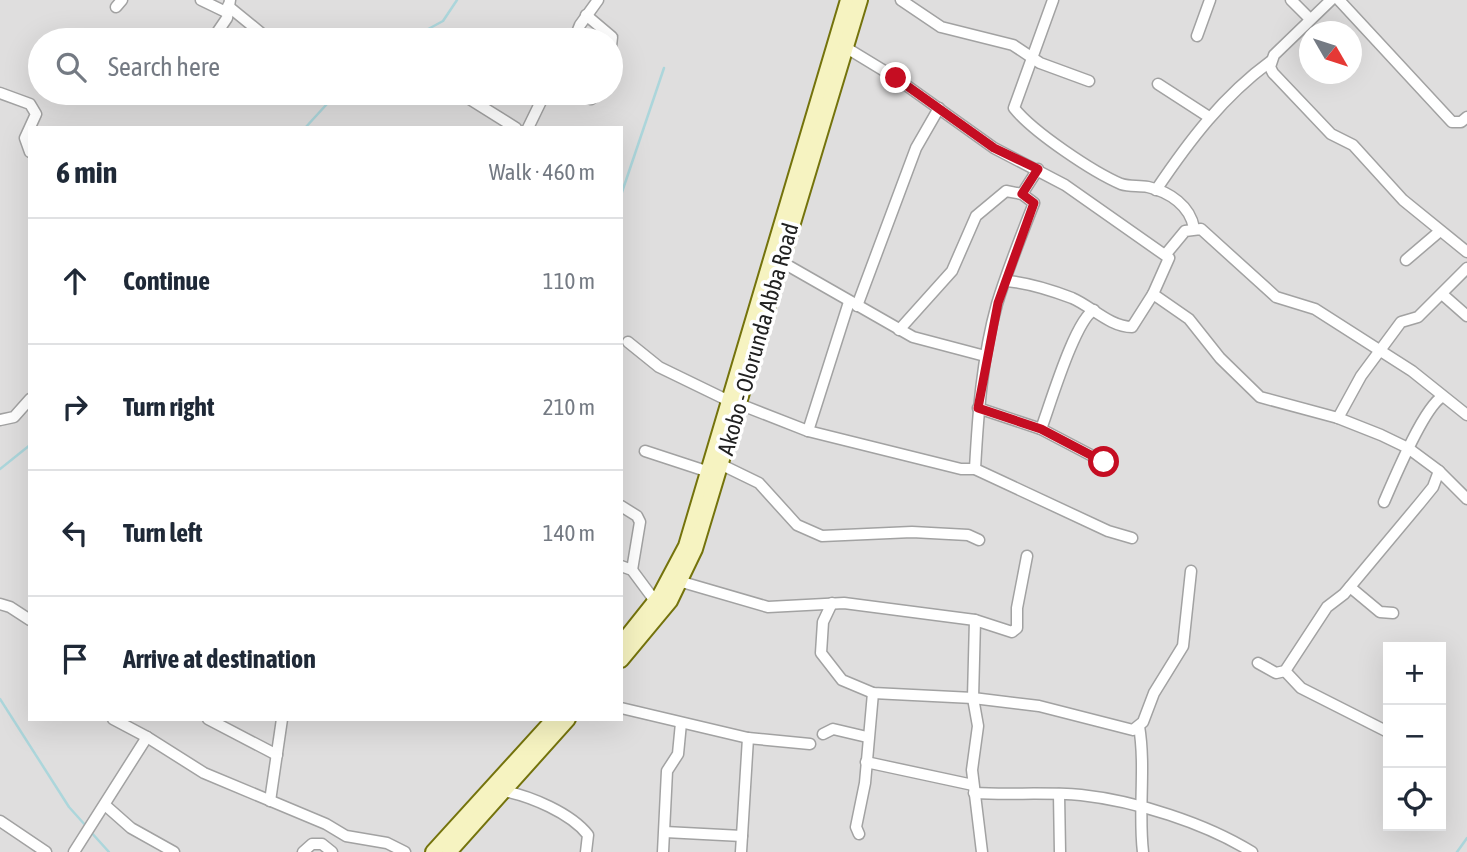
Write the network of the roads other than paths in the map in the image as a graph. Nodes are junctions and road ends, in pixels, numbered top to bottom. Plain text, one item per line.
1 (201, 0) edge
2 (598, 0) edge
3 (901, 0) edge
4 (1053, 0) edge
5 (1210, 0) edge
6 (1291, 0) edge
7 (1331, 0) edge
8 (1339, 0) edge
9 (850, 1) edge
10 (228, 6) edge
11 (586, 15) junction
12 (1310, 19) junction
13 (218, 28) edge
14 (255, 28) edge
15 (580, 28) edge
16 (602, 28) edge
17 (1197, 36) dead end
18 (845, 47) junction
19 (1033, 60) junction
20 (1271, 61) junction
21 (1089, 81) dead end
22 (1158, 84) dead end
23 (0, 93) edge
24 (28, 103) edge
25 (31, 105) edge
26 (479, 105) edge
27 (539, 105) edge
28 (939, 108) junction
29 (1209, 117) junction
30 (1467, 117) edge
31 (30, 126) edge
32 (513, 126) edge
33 (529, 126) edge
34 (1038, 169) junction
35 (1156, 190) junction
36 (1022, 194) junction
37 (1194, 228) junction
38 (1440, 231) junction
39 (1467, 252) edge
40 (1166, 254) junction
41 (1406, 260) dead end
42 (780, 261) junction
43 (1467, 268) edge
44 (1007, 281) junction
45 (1153, 293) junction
46 (1442, 294) junction
47 (853, 304) junction
48 (1087, 309) junction
49 (1467, 316) edge
50 (899, 330) junction
51 (628, 342) dead end
52 (1377, 352) junction
53 (985, 356) junction
54 (1442, 397) junction
55 (28, 401) edge
56 (733, 402) junction
57 (978, 408) junction
58 (1467, 415) edge
59 (1338, 418) junction
60 (0, 419) edge
61 (1041, 429) junction
62 (808, 431) junction
63 (1408, 448) junction
64 (645, 451) dead end
65 (1104, 462) dead end
66 (722, 465) junction
67 (975, 469) junction
68 (706, 471) junction
69 (1440, 471) junction
70 (707, 494) junction
71 (1467, 499) edge
72 (1384, 502) dead end
73 (623, 507) edge
74 (1132, 538) dead end
75 (979, 540) dead end
76 (1027, 556) dead end
77 (623, 567) edge
78 (632, 570) junction
79 (1191, 570) dead end
80 (682, 582) junction
81 (1350, 587) junction
82 (655, 601) junction
83 (832, 603) junction
84 (0, 604) edge
85 (1392, 613) dead end
86 (28, 620) edge
87 (975, 620) junction
88 (623, 641) edge
89 (623, 657) edge
90 (1258, 663) dead end
91 (1285, 671) junction
92 (873, 693) junction
93 (973, 698) junction
94 (623, 708) edge
95 (117, 721) edge
96 (212, 721) edge
97 (282, 721) edge
98 (552, 721) edge
99 (566, 721) edge
100 (681, 723) junction
101 (1139, 726) junction
102 (1383, 729) edge
103 (822, 734) dead end
104 (147, 737) junction
105 (867, 737) junction
106 (748, 738) junction
107 (810, 744) dead end
108 (277, 755) junction
109 (866, 762) junction
110 (973, 789) junction
111 (504, 791) junction
112 (1059, 794) junction
113 (270, 801) junction
114 (105, 805) junction
115 (1140, 807) junction
116 (0, 821) edge
117 (326, 824) junction
118 (665, 832) junction
119 (859, 834) dead end
120 (742, 836) junction
121 (312, 844) junction
122 (46, 852) edge
123 (74, 852) edge
124 (174, 852) edge
125 (303, 852) edge
126 (332, 852) edge
127 (405, 852) edge
128 (433, 852) edge
129 (449, 852) edge
130 (586, 852) edge
131 (663, 852) edge
132 (741, 852) edge
133 (982, 852) edge
134 (1060, 852) edge
135 (1143, 852) edge
136 (1252, 852) edge

1 - 10 street
2 - 11 street
3 - 19 street
4 - 19 street
5 - 17 street
6 - 12 street
7 - 12 street
8 - 30 street
9 - 18 main road, Akobo - Olorunda Abba Road
9 - 56 main road, Akobo - Olorunda Abba Road
10 - 13 street
10 - 14 street
11 - 15 street
11 - 16 street
12 - 20 street
18 - 28 street
18 - 42 main road, Akobo - Olorunda Abba Road
19 - 21 street
19 - 35 street
20 - 29 street
20 - 38 street
22 - 29 street
23 - 24 street
25 - 31 street
26 - 32 street
27 - 33 street
28 - 34 street
28 - 47 street
29 - 35 street
34 - 36 street
34 - 40 street
35 - 37 street
36 - 44 street
36 - 50 street
37 - 40 street
37 - 52 street
38 - 39 street
38 - 41 street
40 - 45 street
42 - 47 street
42 - 56 main road, Akobo - Olorunda Abba Road
43 - 46 street
44 - 48 street
44 - 53 street
45 - 48 street
45 - 59 street
46 - 49 street
46 - 52 street
47 - 50 street
47 - 62 street
48 - 61 street
50 - 53 street
51 - 56 street
52 - 54 street
52 - 59 street
53 - 57 street
54 - 58 street
54 - 63 street
55 - 60 street
56 - 62 street
56 - 66 main road, Akobo - Olorunda Abba Road
56 - 68 main road, Akobo - Olorunda Abba Road
57 - 61 street
57 - 67 street
59 - 63 street
61 - 65 street
62 - 67 street
63 - 69 street
63 - 72 street
64 - 68 street
66 - 70 main road, Akobo - Olorunda Abba Road
66 - 75 street
67 - 74 street
68 - 70 main road, Akobo - Olorunda Abba Road
69 - 71 street
69 - 81 street
70 - 80 main road, Akobo - Olorunda Abba Road
70 - 82 main road, Akobo - Olorunda Abba Road
73 - 78 street
76 - 87 street
77 - 78 street
78 - 82 street
79 - 101 street
80 - 83 street
80 - 89 main road, Akobo - Olorunda Abba Road
81 - 85 street
81 - 91 street
82 - 88 main road, Akobo - Olorunda Abba Road
83 - 87 street
83 - 92 street
84 - 86 street
87 - 93 street
90 - 91 street
91 - 102 street
92 - 93 street
92 - 105 street
93 - 101 street
93 - 110 street
94 - 100 street
95 - 104 street
96 - 108 street
97 - 108 street
98 - 128 main road
99 - 111 main road
100 - 106 street
100 - 118 street
101 - 115 street
103 - 105 street
104 - 113 street
104 - 114 street
105 - 109 street
106 - 107 street
106 - 120 street
108 - 113 street
109 - 110 street
109 - 119 street
110 - 112 street
110 - 133 street
111 - 129 main road
111 - 130 street
112 - 115 street
112 - 134 street
113 - 117 street
114 - 123 street
114 - 124 street
115 - 135 street
115 - 136 street
116 - 122 street
117 - 121 street
117 - 127 street
118 - 120 street
118 - 131 street
120 - 132 street
121 - 125 street
121 - 126 street

